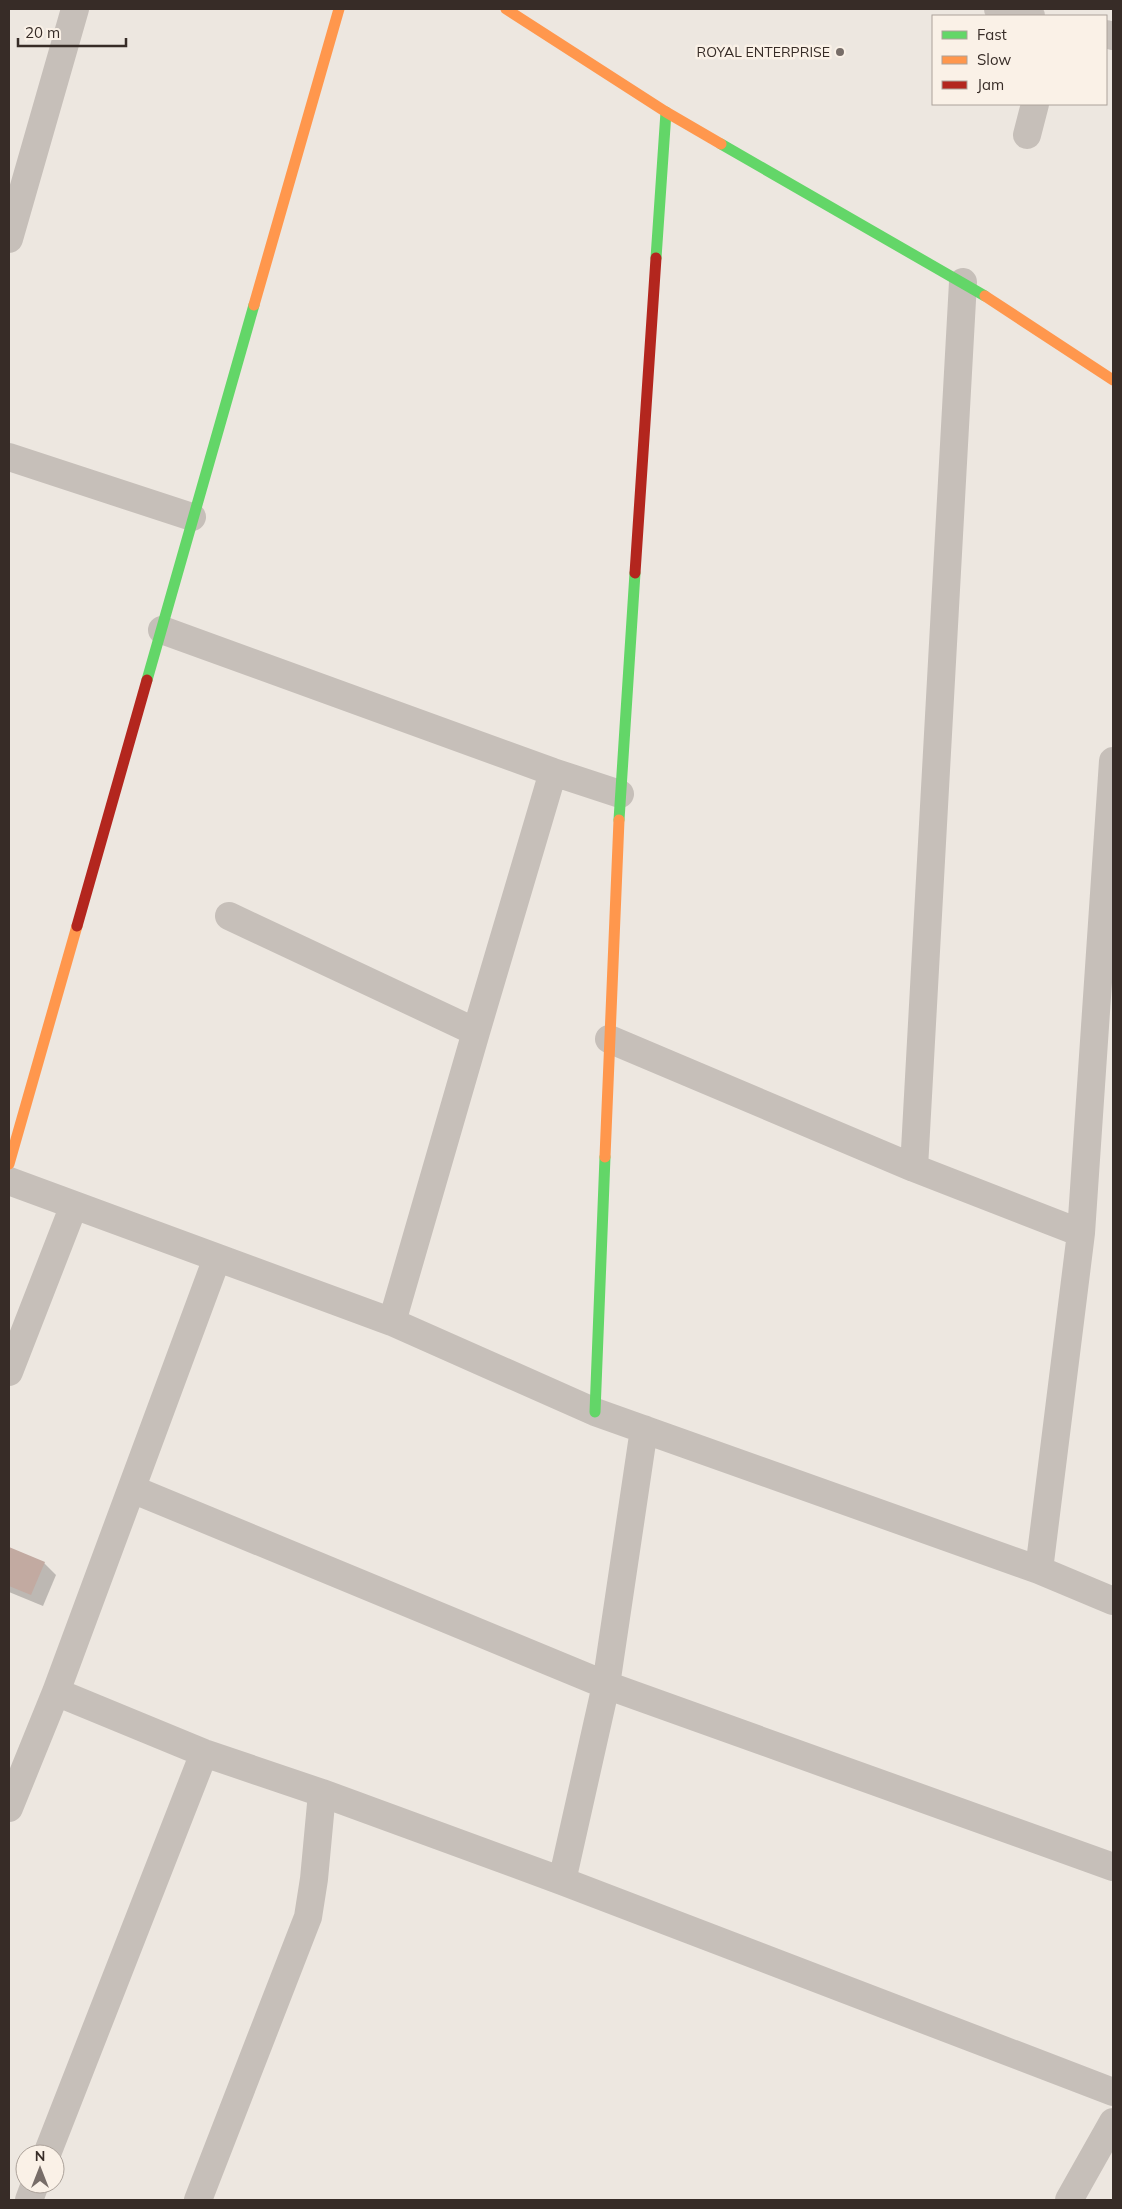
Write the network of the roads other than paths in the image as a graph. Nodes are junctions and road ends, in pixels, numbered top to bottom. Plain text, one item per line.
1 (75, 9) edge
2 (339, 9) edge
3 (506, 9) edge
4 (998, 9) edge
5 (1026, 15) edge
6 (1035, 105) edge
7 (666, 112) junction
8 (1027, 135) dead end
9 (15, 197) edge
10 (9, 239) edge
11 (963, 282) junction
12 (1113, 380) edge
13 (9, 457) edge
14 (192, 517) junction
15 (162, 630) junction
16 (1113, 761) edge
17 (553, 772) junction
18 (620, 794) junction
19 (229, 916) dead end
20 (476, 1032) junction
21 (609, 1039) junction
22 (9, 1164) edge
23 (914, 1168) junction
24 (9, 1181) edge
25 (74, 1205) junction
26 (1081, 1233) junction
27 (217, 1258) junction
28 (392, 1322) junction
29 (9, 1372) edge
30 (595, 1412) junction
31 (644, 1429) junction
32 (132, 1489) junction
33 (1039, 1570) junction
34 (1113, 1601) edge
35 (606, 1685) junction
36 (56, 1692) junction
37 (204, 1753) junction
38 (322, 1793) junction
39 (9, 1808) edge
40 (1113, 1867) edge
41 (562, 1881) junction
42 (1113, 2092) edge
43 (1113, 2122) edge
44 (51, 2144) edge
45 (198, 2200) edge
46 (1069, 2200) edge

1 - 9 street
2 - 14 street
3 - 7 street
4 - 5 street
6 - 8 street
7 - 11 street
7 - 18 street
9 - 10 street
11 - 12 street
11 - 23 street
13 - 14 street
14 - 15 street
15 - 17 street
15 - 22 street
16 - 26 street
17 - 18 street
17 - 20 street
18 - 21 street
19 - 20 street
20 - 28 street
21 - 23 street
21 - 30 street
23 - 26 street
24 - 25 street
25 - 27 street
25 - 29 street
26 - 33 street
27 - 28 street
27 - 32 street
28 - 30 street
30 - 31 street
31 - 33 street
31 - 35 street
32 - 35 street
32 - 36 street
33 - 34 street
35 - 40 street
35 - 41 street
36 - 37 street
36 - 39 street
37 - 38 street
37 - 44 street
38 - 41 street
38 - 45 street
41 - 42 street
43 - 46 street

